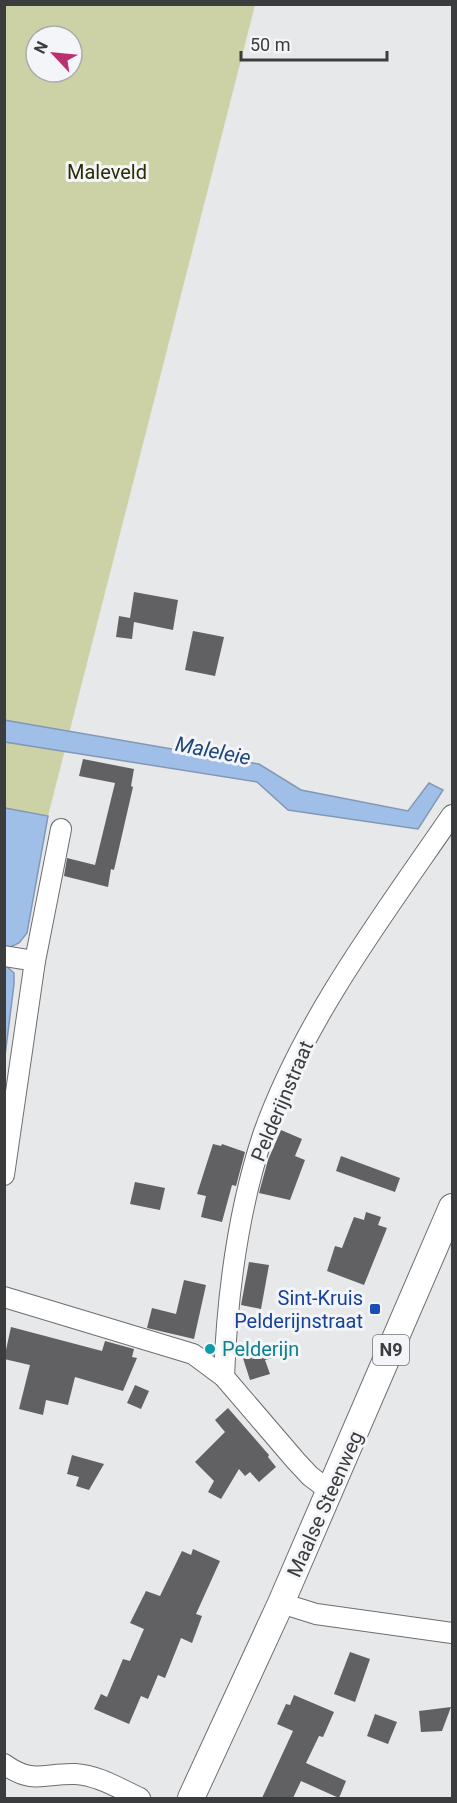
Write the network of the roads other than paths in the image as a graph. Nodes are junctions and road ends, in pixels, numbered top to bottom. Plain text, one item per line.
1 (453, 815) edge
2 (61, 829) dead end
3 (20, 958) edge
4 (4, 1175) edge
5 (453, 1207) edge
6 (4, 1297) edge
7 (224, 1377) junction
8 (331, 1492) junction
9 (281, 1603) junction
10 (453, 1633) edge
11 (4, 1764) edge
12 (140, 1798) edge
13 (191, 1798) edge

1 - 7 street, Pelderijnstraat
2 - 3 street
3 - 4 street
5 - 8 main road, Maalse Steenweg / N9
6 - 7 street
7 - 8 street
8 - 9 main road, Maalse Steenweg / N9
9 - 10 street
9 - 13 main road, Maalse Steenweg / N9
11 - 12 street

